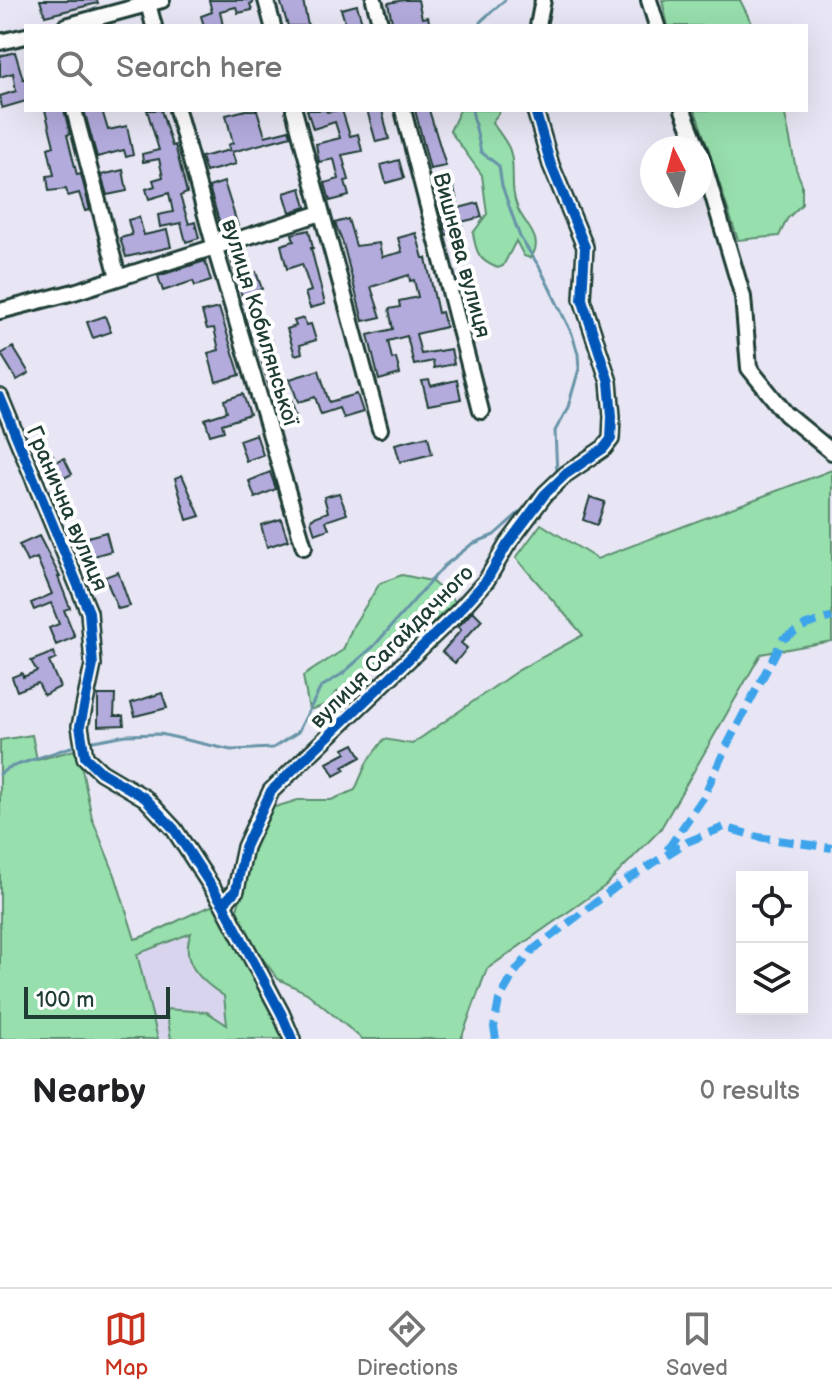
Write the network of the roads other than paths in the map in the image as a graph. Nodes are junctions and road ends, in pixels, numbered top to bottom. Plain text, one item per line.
1 (266, 0) edge
2 (374, 0) edge
3 (543, 0) edge
4 (649, 0) edge
5 (153, 1) edge
6 (73, 24) edge
7 (154, 24) edge
8 (272, 24) edge
9 (380, 24) edge
10 (538, 24) edge
11 (656, 24) edge
12 (24, 36) edge
13 (0, 42) edge
14 (75, 112) edge
15 (178, 112) edge
16 (295, 112) edge
17 (404, 112) edge
18 (536, 112) edge
19 (684, 112) edge
20 (693, 136) edge
21 (712, 193) edge
22 (321, 213) junction
23 (215, 248) junction
24 (118, 277) junction
25 (0, 311) edge
26 (0, 397) edge
27 (481, 411) dead end
28 (380, 429) dead end
29 (832, 452) edge
30 (304, 547) dead end
31 (223, 904) junction
32 (292, 1039) edge

1 - 8 street
2 - 9 street
3 - 10 street
4 - 11 street
5 - 6 street
5 - 7 street
12 - 13 street
14 - 24 street
15 - 23 street, вулиця Кобилянської
16 - 22 street
17 - 27 street, Вишнева вулиця
18 - 31 street, вулиця Сагайдачного
19 - 20 street
21 - 29 street
22 - 23 street
22 - 28 street
23 - 24 street
23 - 30 street, вулиця Кобилянської
24 - 25 street
26 - 31 street, Гранична вулиця
31 - 32 street, Гранична вулиця

